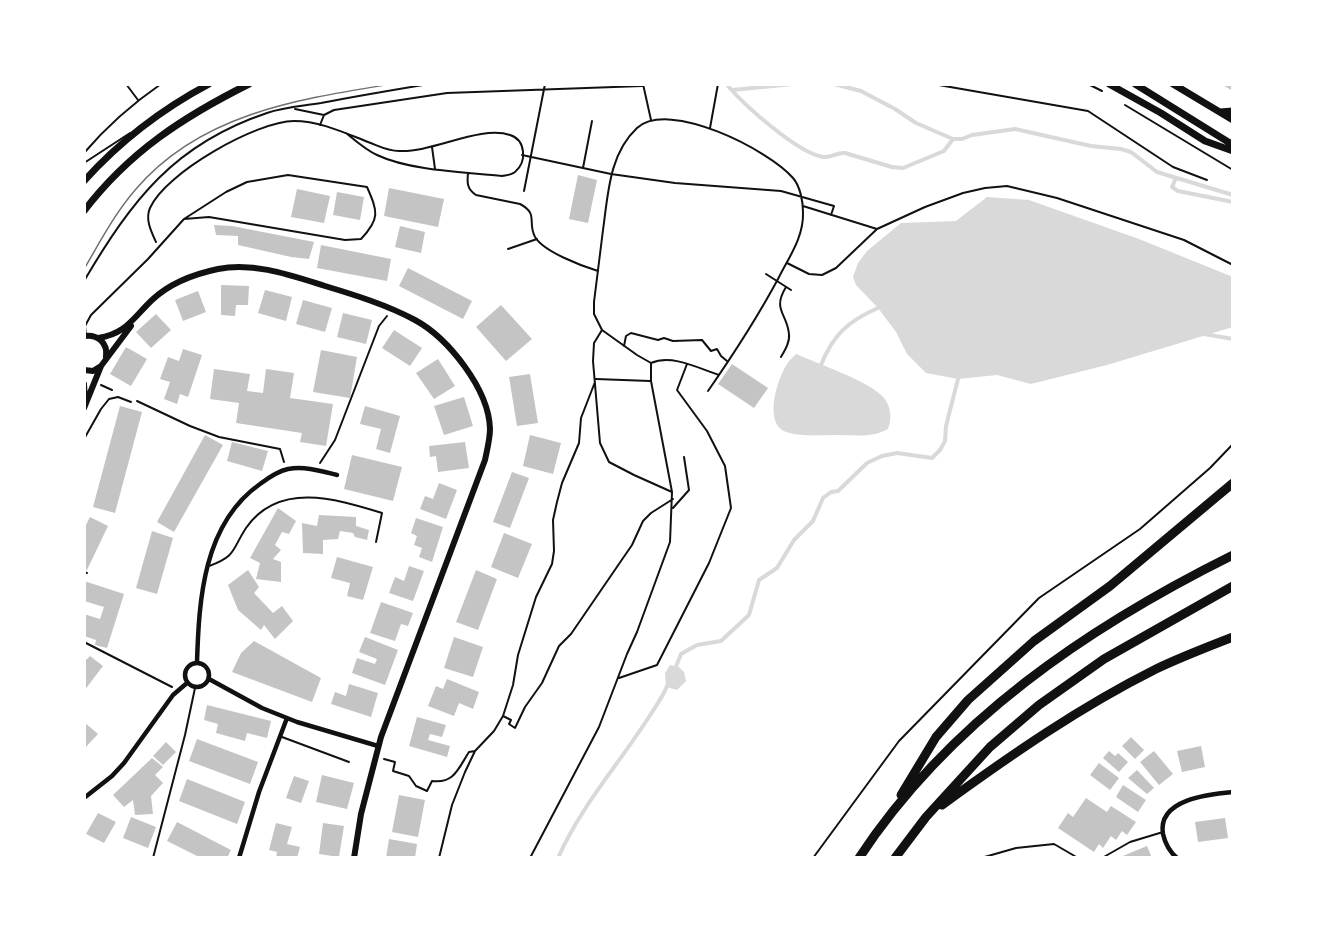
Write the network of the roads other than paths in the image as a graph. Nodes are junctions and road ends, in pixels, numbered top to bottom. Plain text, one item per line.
1 (126, 84) edge
2 (161, 84) edge
3 (209, 84) edge
4 (249, 84) edge
5 (1109, 84) edge
6 (1135, 84) edge
7 (1173, 84) edge
8 (138, 100) junction
9 (1233, 111) edge
10 (1220, 112) junction
11 (1233, 120) edge
12 (143, 125) junction
13 (1233, 145) edge
14 (1233, 151) edge
15 (84, 153) edge
16 (84, 163) edge
17 (84, 180) edge
18 (84, 211) edge
19 (184, 219) junction
20 (138, 316) junction
21 (85, 336) edge
22 (98, 338) junction
23 (106, 358) junction
24 (101, 366) junction
25 (84, 370) edge
26 (84, 384) edge
27 (131, 400) road end
28 (84, 407) edge
29 (84, 439) edge
30 (337, 475) dead end
31 (1233, 483) edge
32 (1233, 492) edge
33 (1197, 513) junction
34 (376, 542) dead end
35 (1233, 555) edge
36 (207, 566) junction
37 (1233, 586) edge
38 (1233, 637) edge
39 (198, 663) junction
40 (209, 679) junction
41 (187, 683) junction
42 (195, 688) junction
43 (287, 718) junction
44 (280, 736) junction
45 (378, 746) junction
46 (350, 762) dead end
47 (1233, 792) edge
48 (84, 798) edge
49 (891, 813) junction
50 (926, 817) junction
51 (1163, 832) junction
52 (153, 858) edge
53 (239, 858) edge
54 (354, 858) edge
55 (859, 858) edge
56 (895, 858) edge
57 (981, 858) edge
58 (1078, 858) edge
59 (1102, 858) edge
60 (1178, 858) edge

1 - 8 lane
2 - 8 lane
3 - 12 main road
4 - 18 main road
5 - 14 main road
6 - 13 main road
7 - 10 main road
8 - 15 lane
9 - 10 main road
10 - 11 main road
12 - 16 lane
12 - 17 main road
19 - 19 lane
19 - 21 lane
20 - 22 street
20 - 23 street
20 - 45 street
21 - 22 street
22 - 23 street
23 - 24 street
24 - 25 street
24 - 28 street
26 - 28 street
27 - 29 lane
30 - 36 street
31 - 33 highway
32 - 33 highway
33 - 49 highway
34 - 36 lane
35 - 49 highway
36 - 39 street
37 - 50 highway
38 - 50 highway
39 - 40 street
39 - 41 street
40 - 42 street
40 - 43 street
41 - 42 street
41 - 48 street
42 - 52 lane
43 - 44 street
43 - 45 street
44 - 46 lane
44 - 53 street
45 - 54 street
47 - 51 street
49 - 55 highway
50 - 56 highway
51 - 59 lane
51 - 60 street
57 - 58 lane

